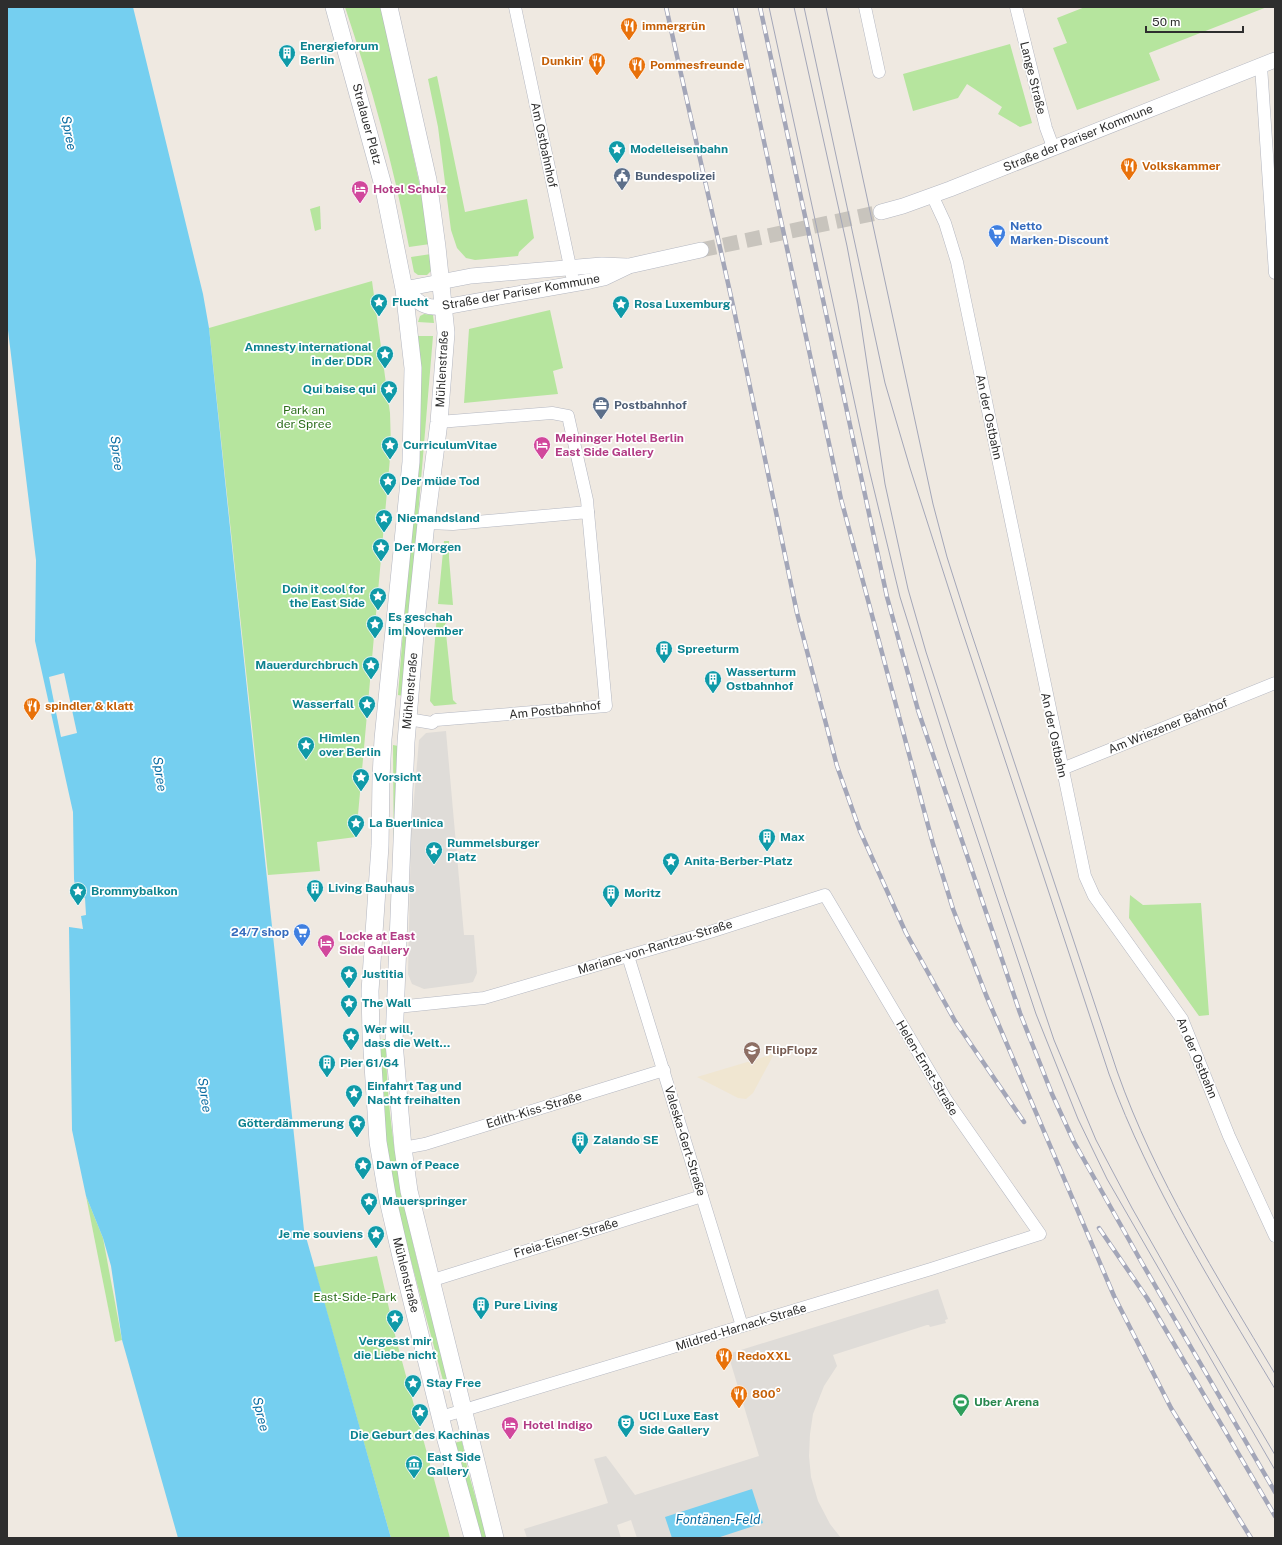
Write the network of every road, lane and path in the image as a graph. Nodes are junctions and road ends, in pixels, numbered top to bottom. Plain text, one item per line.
1 (334, 7) edge
2 (389, 7) edge
3 (515, 7) edge
4 (865, 7) edge
5 (1016, 7) edge
6 (1268, 63) edge
7 (879, 72) dead end
8 (1053, 147) junction
9 (932, 195) junction
10 (881, 212) tunnel mouth
11 (700, 250) tunnel mouth
12 (629, 266) junction
13 (570, 269) junction
14 (1275, 273) edge
15 (441, 281) junction
16 (574, 283) junction
17 (404, 289) junction
18 (444, 306) junction
19 (439, 422) junction
20 (588, 512) junction
21 (426, 523) junction
22 (1275, 683) edge
23 (386, 717) junction
24 (408, 719) junction
25 (1062, 769) junction
26 (825, 895) joint
27 (628, 956) junction
28 (370, 1007) junction
29 (397, 1007) junction
30 (664, 1070) junction
31 (403, 1148) junction
32 (702, 1196) junction
33 (1040, 1234) joint
34 (1275, 1236) edge
35 (430, 1281) junction
36 (742, 1326) junction
37 (463, 1411) junction
38 (441, 1417) junction
39 (473, 1538) edge
40 (495, 1538) edge

1 - 17 main road, Stralauer Platz
2 - 15 main road
3 - 13 street, Am Ostbahnhof
4 - 7 street
5 - 8 street, Lange Straße
6 - 8 street, Straße der Pariser Kommune
6 - 14 street
8 - 9 street, Straße der Pariser Kommune
9 - 10 street, Straße der Pariser Kommune
9 - 25 street, An der Ostbahn
11 - 12 street, Straße der Pariser Kommune
12 - 13 street, Straße der Pariser Kommune
12 - 16 street, Straße der Pariser Kommune
13 - 15 street, Straße der Pariser Kommune
13 - 16 street, Am Ostbahnhof
15 - 17 street, Straße der Pariser Kommune
15 - 18 main road, Mühlenstraße
16 - 18 street, Straße der Pariser Kommune
17 - 18 street, Straße der Pariser Kommune
17 - 23 main road, Mühlenstraße
18 - 19 main road, Mühlenstraße
19 - 20 street, Am Postbahnhof
19 - 21 main road, Mühlenstraße
20 - 21 street
20 - 24 street, Am Postbahnhof
21 - 24 main road, Mühlenstraße
22 - 25 street, Am Wriezener Bahnhof
23 - 24 main road
23 - 28 main road, Mühlenstraße
24 - 29 main road, Mühlenstraße
25 - 34 street, An der Ostbahn
26 - 27 street, Mariane-von-Rantzau-Straße
26 - 33 street, Helen-Ernst-Straße
27 - 29 street, Mariane-von-Rantzau-Straße
27 - 30 street, Valeska-Gert-Straße
28 - 29 main road
28 - 38 main road, Mühlenstraße
29 - 31 main road, Mühlenstraße
30 - 31 street, Edith-Kiss-Straße
30 - 32 street, Valeska-Gert-Straße
31 - 35 main road, Mühlenstraße
32 - 35 street, Freia-Eisner-Straße
32 - 36 street, Valeska-Gert-Straße
33 - 36 street, Mildred-Harnack-Straße
35 - 37 main road, Mühlenstraße
36 - 37 street, Mildred-Harnack-Straße
37 - 38 street, Mildred-Harnack-Straße
37 - 40 main road, Mühlenstraße
38 - 39 main road, Mühlenstraße

